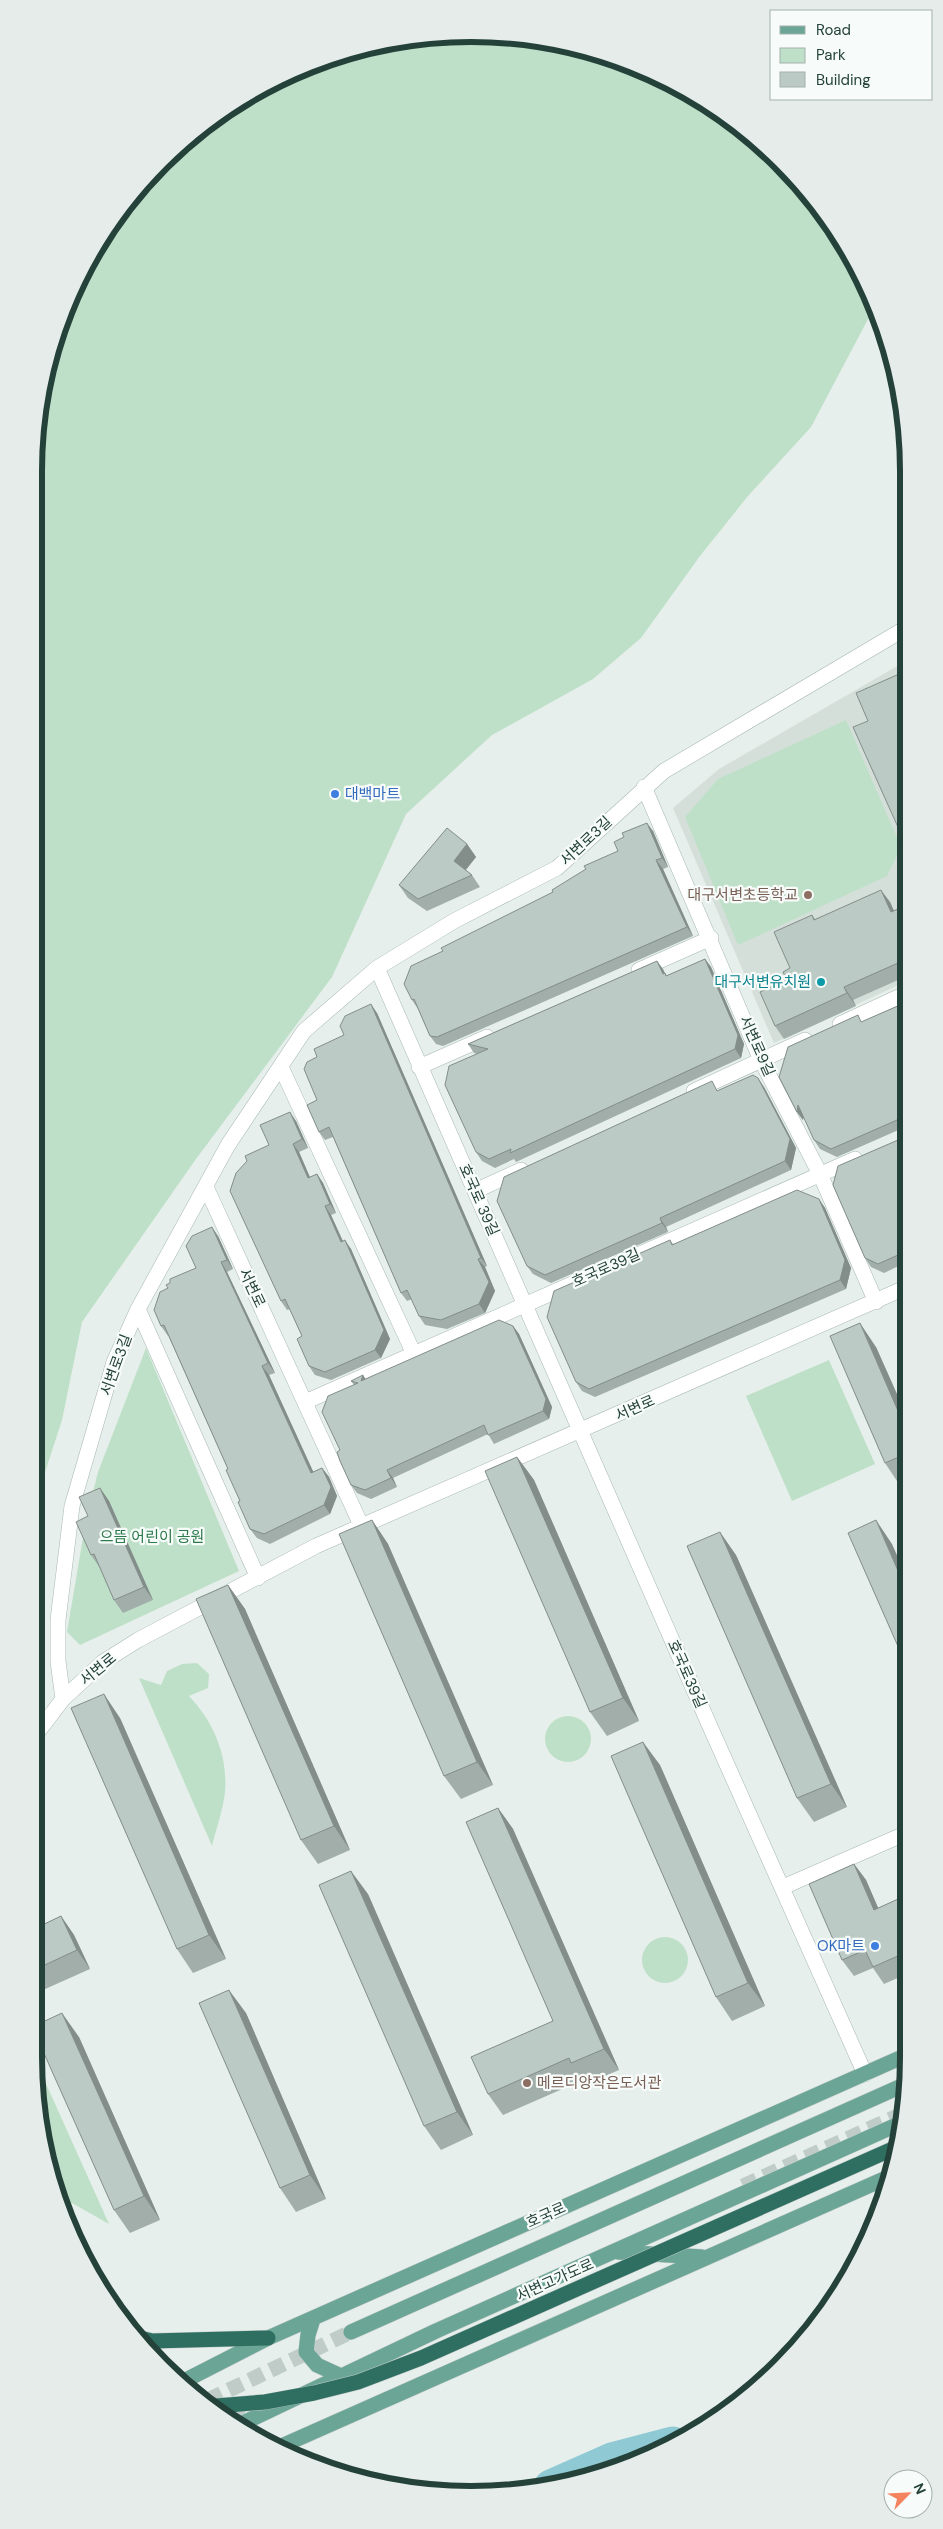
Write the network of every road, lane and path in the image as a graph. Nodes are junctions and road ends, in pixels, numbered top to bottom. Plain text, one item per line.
1 (900, 632) edge
2 (644, 787) junction
3 (711, 938) junction
4 (377, 968) junction
5 (629, 974) edge
6 (900, 996) edge
7 (501, 1030) edge
8 (761, 1060) junction
9 (281, 1067) junction
10 (419, 1067) junction
11 (681, 1097) edge
12 (872, 1152) edge
13 (538, 1163) edge
14 (820, 1174) junction
15 (206, 1187) junction
16 (475, 1191) junction
17 (900, 1291) edge
18 (876, 1302) junction
19 (526, 1304) junction
20 (138, 1309) junction
21 (414, 1354) junction
22 (305, 1402) junction
23 (581, 1431) junction
24 (361, 1525) junction
25 (258, 1578) junction
26 (63, 1699) junction
27 (42, 1727) edge
28 (900, 1836) edge
29 (783, 1887) junction
30 (900, 2058) edge
31 (865, 2074) junction
32 (900, 2087) edge
33 (895, 2126) edge
34 (890, 2151) edge
35 (883, 2179) edge
36 (614, 2251) junction
37 (705, 2257) junction
38 (313, 2319) junction
39 (351, 2332) tunnel mouth
40 (268, 2338) junction
41 (149, 2340) edge
42 (341, 2376) junction
43 (188, 2379) edge
44 (221, 2406) edge
45 (246, 2422) tunnel mouth
46 (287, 2444) edge

1 - 2 street, 서변로3길
2 - 3 street, 서변로9길
2 - 4 street, 서변로3길
3 - 5 street
3 - 8 street, 서변로9길
4 - 9 street, 서변로3길
4 - 10 street, 호국로 39길
6 - 8 street
7 - 10 street
8 - 11 street
8 - 14 street, 서변로9길
9 - 15 street, 서변로3길
9 - 21 street
10 - 16 street, 호국로 39길
12 - 14 street, 호국로39길
13 - 16 street
14 - 18 street, 서변로9길
14 - 19 street, 호국로39길
15 - 20 street, 서변로3길
15 - 22 street, 서변로
16 - 19 street, 호국로 39길
17 - 18 street, 서변로
18 - 23 street, 서변로
19 - 21 street, 호국로39길
19 - 23 street, 호국로 39길
20 - 25 street
20 - 26 street, 서변로3길
21 - 22 street, 호국로39길
22 - 24 street, 서변로
23 - 24 street, 서변로
23 - 29 street, 호국로39길
24 - 25 street, 서변로
25 - 26 street, 서변로
26 - 27 street, 서변로
28 - 29 street
29 - 31 street, 호국로39길
30 - 31 main road, 호국로
31 - 38 main road, 호국로
32 - 39 main road, 호국로
33 - 36 main road
34 - 44 highway, 서변고가도로, bridge
35 - 37 main road
36 - 37 main road
36 - 42 main road
37 - 46 main road
38 - 40 main road, 호국로
38 - 42 main road
40 - 41 highway
40 - 43 main road, 호국로
42 - 45 main road

